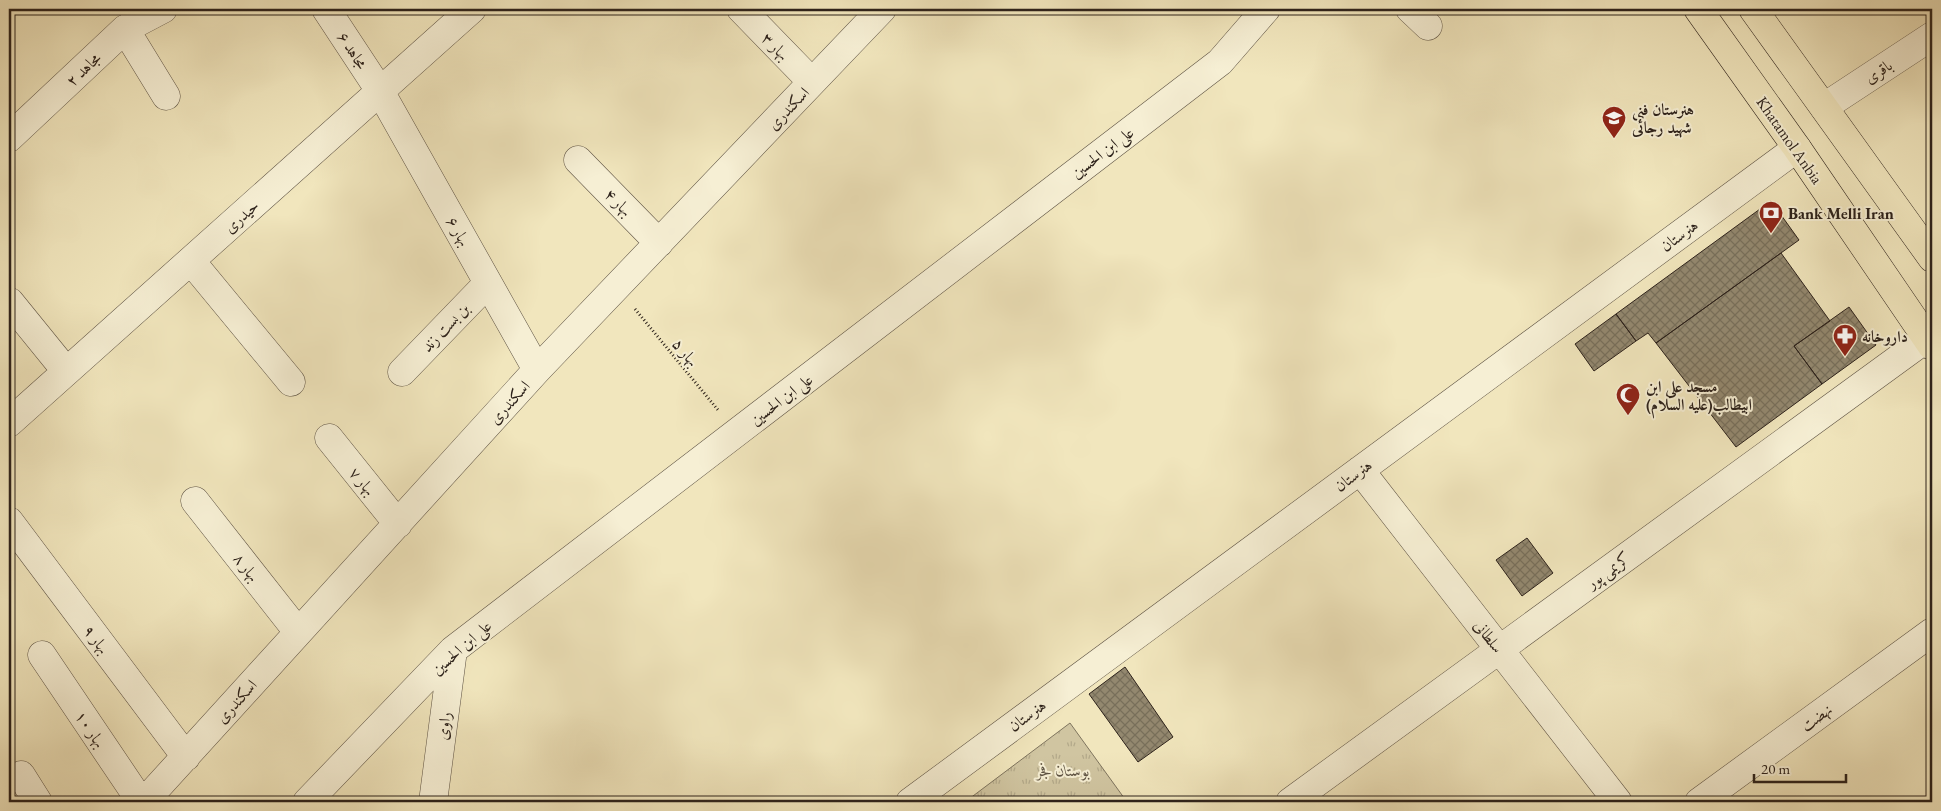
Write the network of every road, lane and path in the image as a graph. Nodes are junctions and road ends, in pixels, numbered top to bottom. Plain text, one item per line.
1 (163, 9) edge
2 (326, 9) edge
3 (472, 9) edge
4 (741, 9) edge
5 (882, 9) edge
6 (1266, 9) edge
7 (1698, 9) edge
8 (1753, 9) edge
9 (124, 29) junction
10 (1932, 36) edge
11 (812, 82) junction
12 (380, 91) junction
13 (166, 96) dead end
14 (1824, 107) junction
15 (9, 138) edge
16 (1797, 148) junction
17 (578, 160) dead end
18 (658, 243) junction
19 (1932, 258) edge
20 (191, 260) junction
21 (488, 283) junction
22 (617, 287) junction
23 (10, 302) dead end
24 (1930, 342) edge
25 (537, 370) junction
26 (66, 372) junction
27 (402, 372) dead end
28 (291, 382) dead end
29 (9, 423) edge
30 (737, 433) junction
31 (329, 438) dead end
32 (1360, 470) junction
33 (195, 501) dead end
34 (9, 522) edge
35 (398, 524) junction
36 (298, 632) junction
37 (1932, 632) edge
38 (453, 650) junction
39 (1499, 650) junction
40 (42, 655) dead end
41 (186, 757) junction
42 (20, 775) dead end
43 (38, 802) edge
44 (142, 802) edge
45 (307, 802) edge
46 (433, 802) edge
47 (910, 802) edge
48 (1290, 802) edge
49 (1618, 802) edge
50 (1699, 802) edge

1 - 9 street, مجاهد ۲
2 - 12 street, مجاهد ۶
3 - 12 street, حیدری
4 - 11 street, بهار ۳
5 - 11 street, اسکندری
6 - 30 street, علی ابن الحسین
7 - 16 main road, Khatamol Anbia
8 - 14 main road
9 - 13 street
9 - 15 street, مجاهد ۲
10 - 14 street, باقری
11 - 18 street, اسکندری
12 - 20 street, حیدری
12 - 21 street, بهار ۶
14 - 19 main road
16 - 24 main road, Khatamol Anbia
16 - 32 street, هنرستان
17 - 18 street, بهار ۴
18 - 22 street, اسکندری
20 - 26 street, حیدری
20 - 28 street
21 - 25 street, بهار ۶
21 - 27 street, بن بست زند
22 - 25 street, اسکندری
22 - 30 path, بهار ۵
23 - 26 street
24 - 39 street, کریمی پور
25 - 35 street, اسکندری
26 - 29 street, حیدری
30 - 38 street, علی ابن الحسین
31 - 35 street, بهار ۷
32 - 39 street, سلطانی
32 - 47 street, هنرستان
33 - 36 street, بهار ۸
34 - 41 street, بهار ۹
35 - 36 street, اسکندری
36 - 41 street, اسکندری
37 - 50 street, نهضت
38 - 45 street, علی ابن الحسین
38 - 46 street, راوی
39 - 48 street, کریمی پور
39 - 49 street, سلطانی
40 - 44 street, بهار ۱۰
41 - 44 street, اسکندری
42 - 43 street

